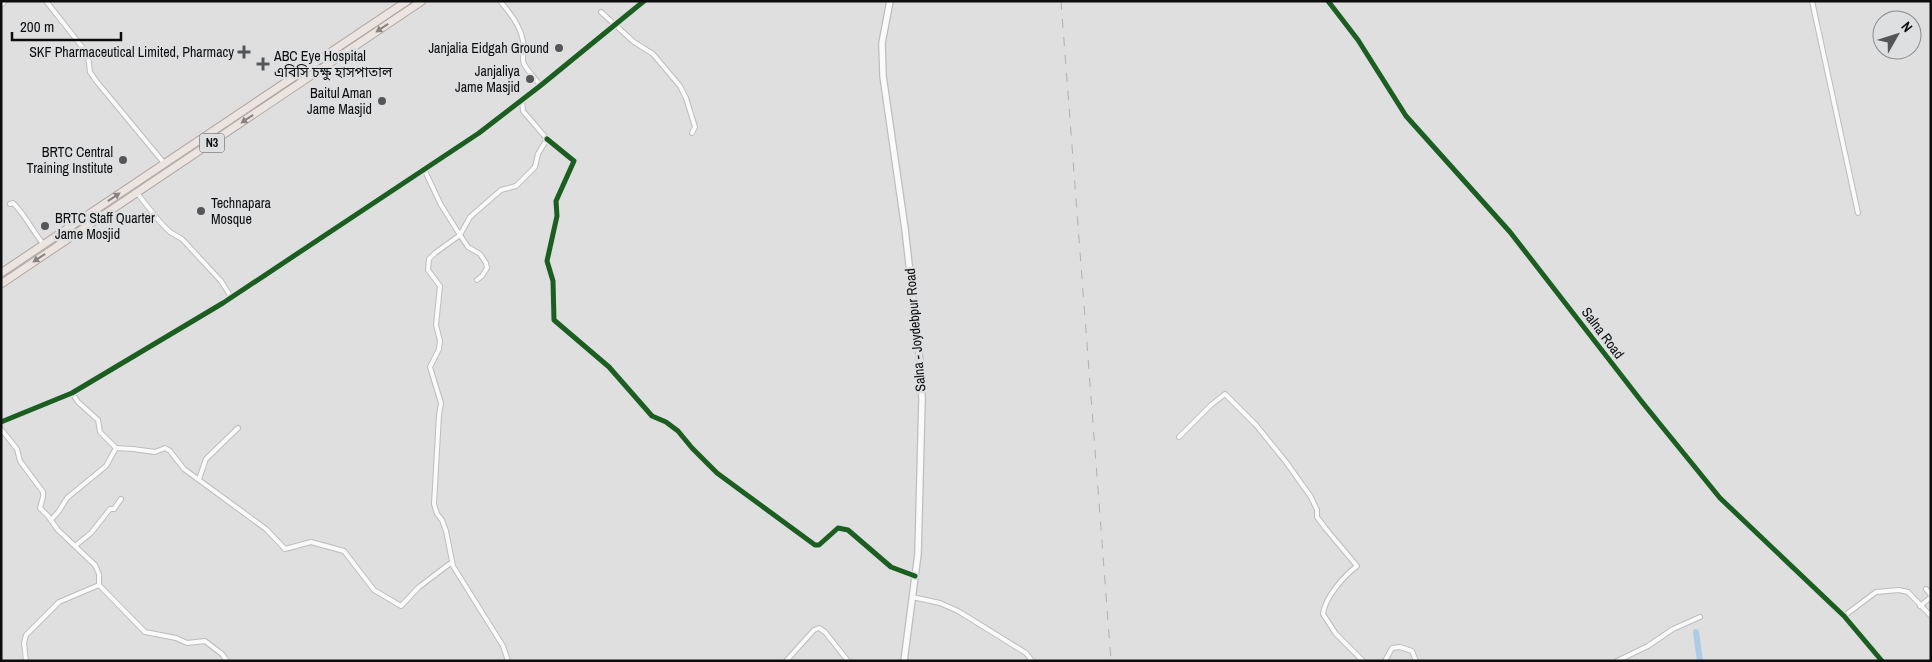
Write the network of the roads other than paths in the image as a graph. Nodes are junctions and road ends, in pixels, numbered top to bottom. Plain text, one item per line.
1 (5, 1) edge
2 (46, 1) edge
3 (407, 1) edge
4 (422, 1) edge
5 (500, 1) edge
6 (644, 1) edge
7 (890, 1) edge
8 (1328, 1) edge
9 (1812, 1) edge
10 (1, 6) edge
11 (601, 12) dead end
12 (615, 25) junction
13 (540, 86) junction
14 (522, 100) junction
15 (692, 133) dead end
16 (547, 140) junction
17 (165, 164) junction
18 (424, 169) junction
19 (137, 193) junction
20 (10, 204) dead end
21 (1858, 213) dead end
22 (460, 235) junction
23 (44, 244) junction
24 (1, 273) edge
25 (476, 280) dead end
26 (1, 284) edge
27 (231, 297) junction
28 (72, 393) junction
29 (1, 422) edge
30 (1, 428) edge
31 (238, 428) dead end
32 (1179, 437) dead end
33 (116, 448) junction
34 (199, 479) junction
35 (121, 499) dead end
36 (51, 520) junction
37 (75, 546) junction
38 (452, 562) junction
39 (915, 576) junction
40 (99, 585) junction
41 (1926, 589) dead end
42 (1931, 596) edge
43 (912, 597) junction
44 (1920, 606) junction
45 (1844, 616) junction
46 (1931, 616) edge
47 (1700, 617) dead end
48 (26, 661) edge
49 (227, 661) edge
50 (508, 661) edge
51 (786, 661) edge
52 (848, 661) edge
53 (904, 661) edge
54 (1032, 661) edge
55 (1363, 661) edge
56 (1385, 661) edge
57 (1416, 661) edge
58 (1617, 661) edge
59 (1882, 661) edge

1 - 10 street
2 - 17 street
3 - 17 highway, N3
4 -> 19 highway, N3
5 - 13 street
6 - 12 street
7 - 39 main road, Salna - Joydebpur Road
8 - 45 street, Salna Road
9 - 21 street
11 - 12 street
12 - 13 street
12 - 15 street
13 - 14 street
14 - 16 street
14 - 18 street
16 - 22 street
16 - 39 street
23 -> 17 highway, N3
18 - 22 street
18 - 27 street
19 -> 26 highway, N3
19 - 27 street
20 - 23 street
22 - 25 street
22 - 38 street
23 - 24 highway, N3
27 - 28 street
28 - 29 street
28 - 33 street
30 - 36 street
31 - 34 street
32 - 55 street
33 - 34 street
33 - 36 street
34 - 38 street
35 - 37 street
36 - 37 street
37 - 40 street
38 - 50 street
39 - 43 main road, Salna - Joydebpur Road
40 - 48 street
40 - 49 street
41 - 42 street
42 - 44 street
43 - 53 main road, Salna - Joydebpur Road
43 - 54 street
44 - 45 street
44 - 46 street
45 - 59 street, Salna Road
47 - 58 street
51 - 52 street
56 - 57 street

